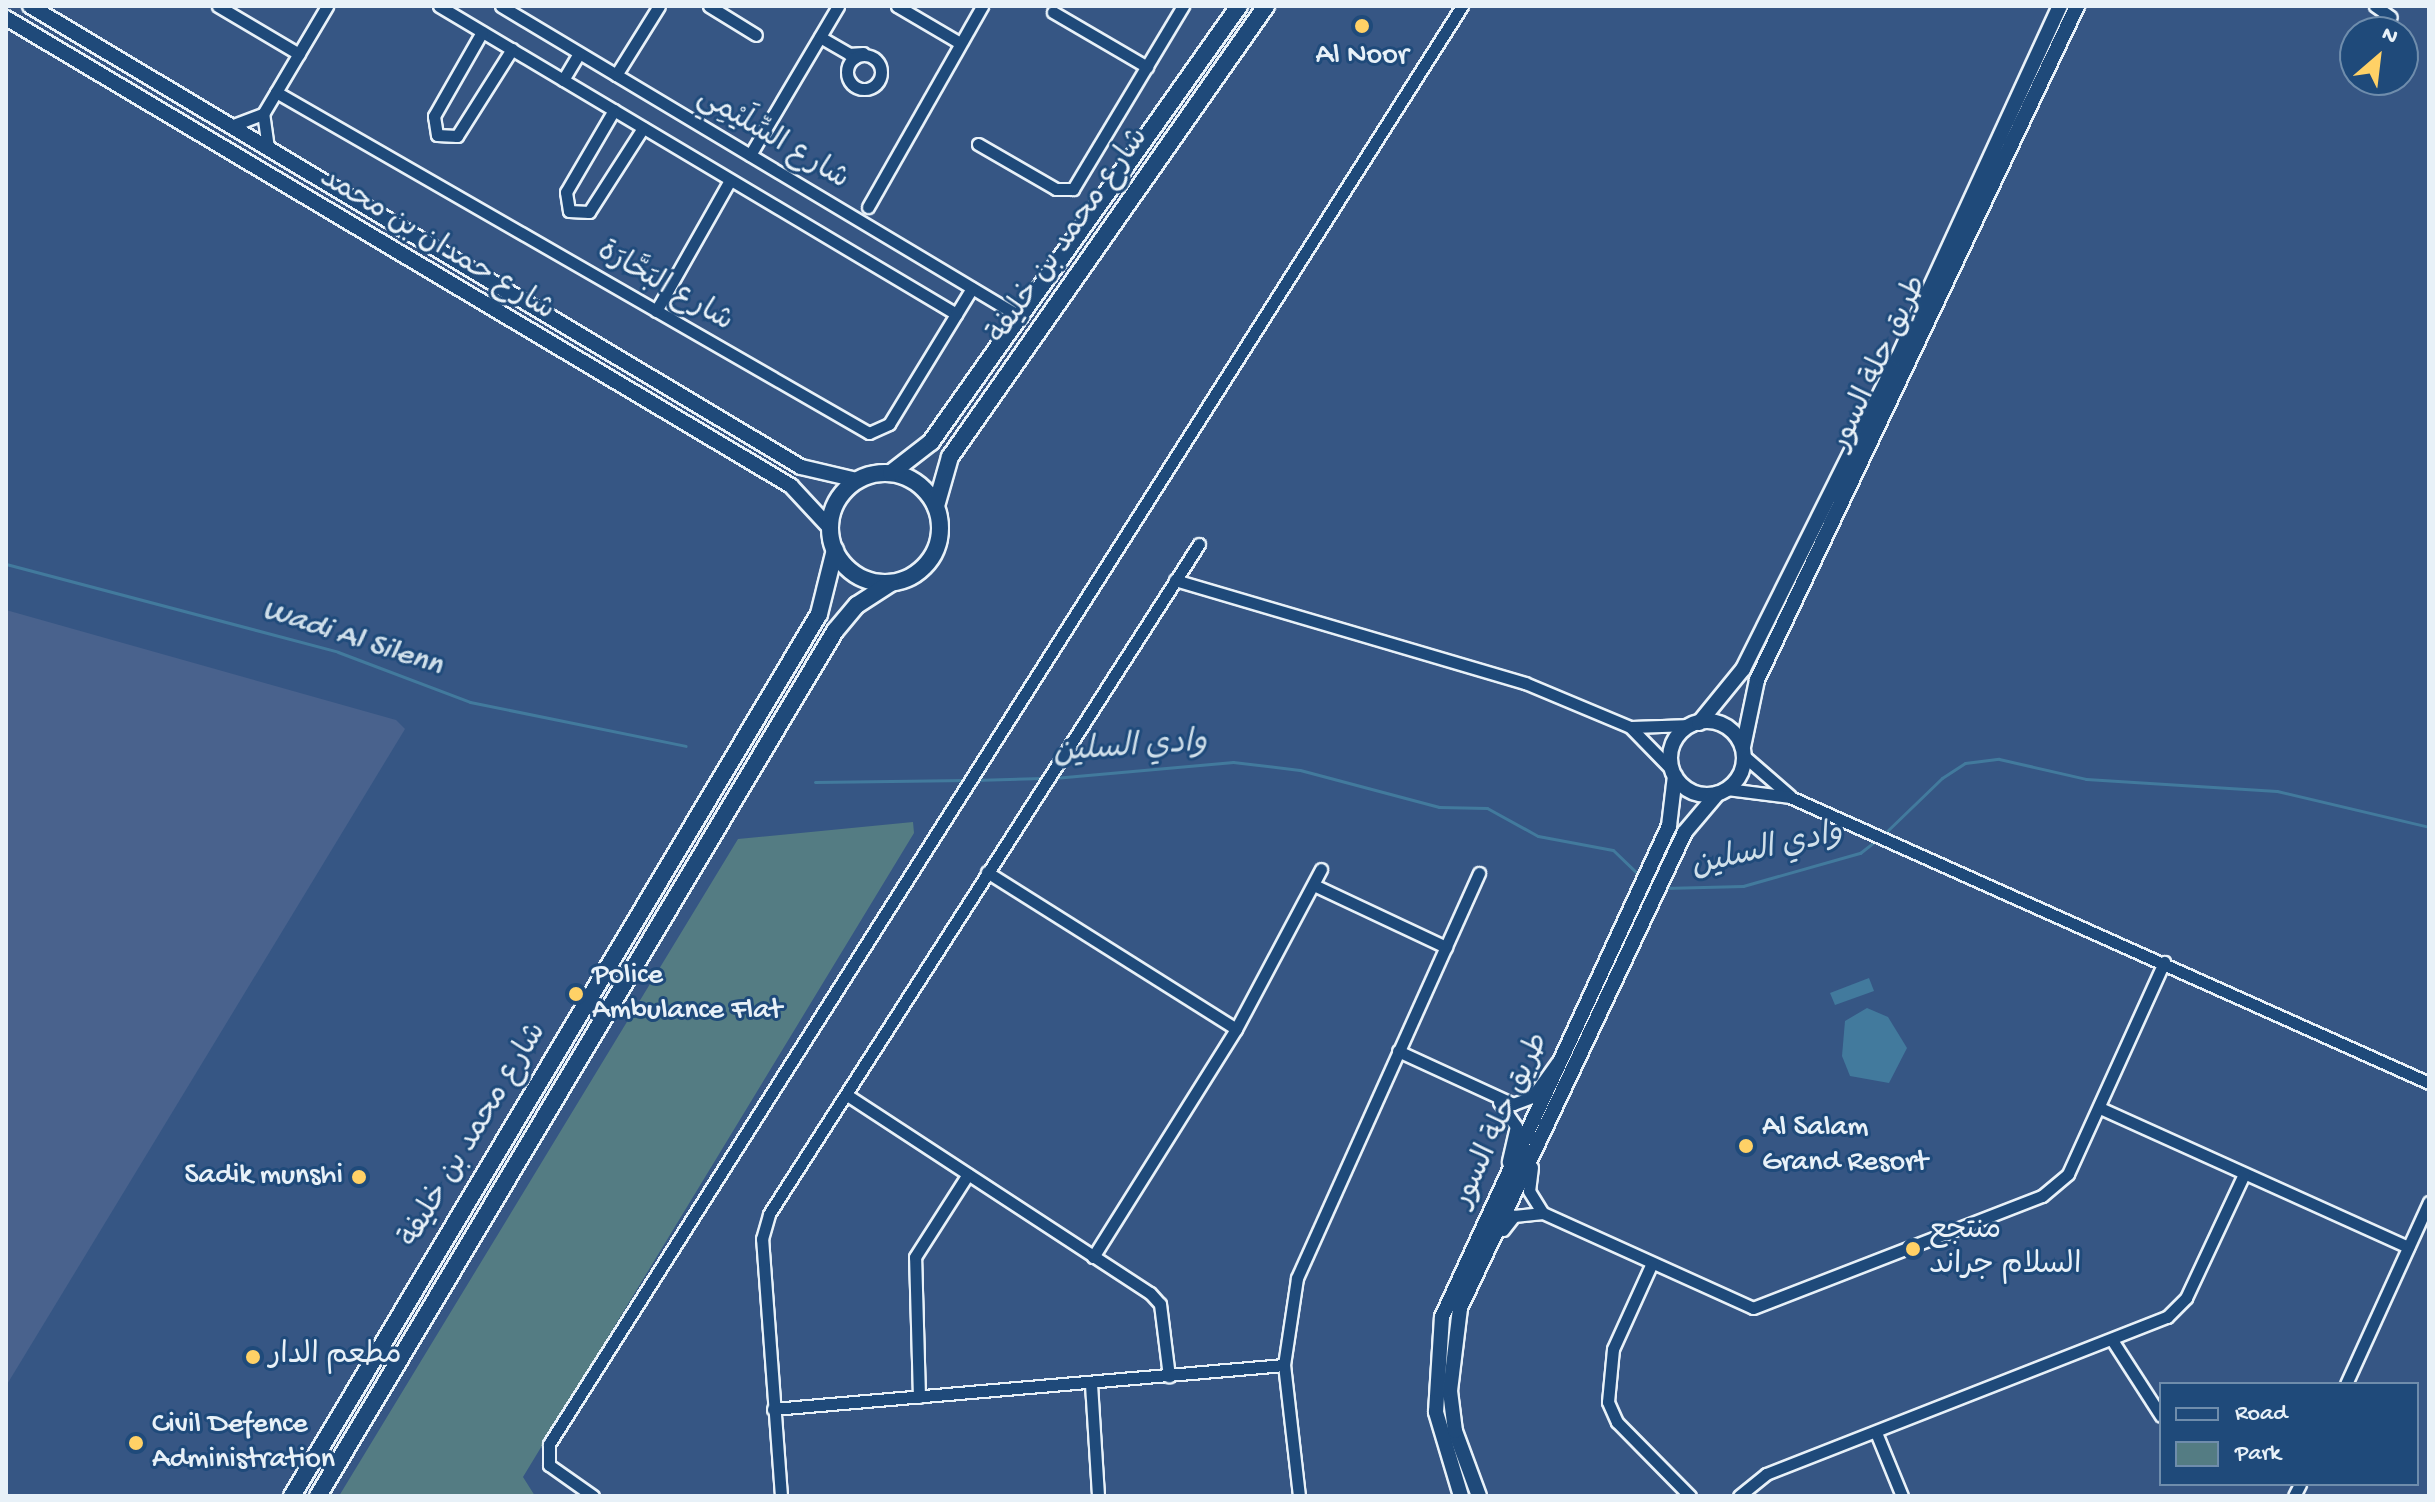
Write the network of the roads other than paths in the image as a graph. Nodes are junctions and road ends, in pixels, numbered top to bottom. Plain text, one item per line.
1 (30, 6) edge
2 (218, 6) edge
3 (327, 6) edge
4 (439, 6) edge
5 (501, 6) edge
6 (659, 6) edge
7 (709, 6) edge
8 (838, 6) edge
9 (897, 6) edge
10 (982, 6) edge
11 (1183, 6) edge
12 (1239, 6) edge
13 (1266, 6) edge
14 (1462, 6) edge
15 (2060, 6) edge
16 (2077, 6) edge
17 (1053, 12) dead end
18 (6, 18) edge
19 (482, 32) junction
20 (756, 35) dead end
21 (820, 37) junction
22 (960, 43) junction
23 (512, 49) junction
24 (579, 53) junction
25 (863, 53) junction
26 (299, 54) junction
27 (849, 54) junction
28 (853, 67) junction
29 (1147, 67) junction
30 (616, 75) junction
31 (563, 80) junction
32 (276, 92) junction
33 (614, 110) junction
34 (263, 114) junction
35 (231, 126) junction
36 (643, 128) junction
37 (978, 144) dead end
38 (268, 148) junction
39 (750, 155) junction
40 (730, 180) junction
41 (868, 207) dead end
42 (972, 288) junction
43 (656, 311) junction
44 (956, 314) junction
45 (1019, 316) junction
46 (891, 473) junction
47 (857, 480) junction
48 (936, 506) junction
49 (830, 528) junction
50 (1199, 544) dead end
51 (835, 550) junction
52 (1175, 580) junction
53 (891, 583) junction
54 (1696, 724) junction
55 (1630, 727) junction
56 (1744, 752) junction
57 (1674, 773) junction
58 (1722, 792) junction
59 (1790, 797) junction
60 (1321, 869) dead end
61 (987, 872) junction
62 (1479, 873) dead end
63 (1314, 885) junction
64 (1446, 947) junction
65 (2164, 962) junction
66 (1236, 1029) junction
67 (1398, 1051) junction
68 (1563, 1054) junction
69 (2429, 1083) edge
70 (847, 1095) junction
71 (1499, 1101) junction
72 (2100, 1108) junction
73 (1544, 1133) junction
74 (968, 1174) junction
75 (2244, 1174) junction
76 (1501, 1185) junction
77 (2429, 1202) edge
78 (1543, 1213) junction
79 (2408, 1247) junction
80 (1093, 1257) junction
81 (1481, 1263) junction
82 (1652, 1263) junction
83 (2112, 1340) junction
84 (1284, 1365) junction
85 (1169, 1376) junction
86 (2347, 1382) edge
87 (1091, 1384) junction
88 (919, 1397) junction
89 (773, 1409) junction
90 (2159, 1413) edge
91 (1877, 1435) junction
92 (292, 1496) edge
93 (318, 1496) edge
94 (593, 1496) edge
95 (781, 1496) edge
96 (1098, 1496) edge
97 (1299, 1496) edge
98 (1461, 1496) edge
99 (1479, 1496) edge
100 (1690, 1496) edge
101 (1739, 1496) edge
102 (1902, 1496) edge

1 - 35 main road, شارع حمدان بن محمد
2 - 26 street
3 - 26 street
4 - 19 street, شارع السِّلَيْمِي
5 - 24 street, شارع السِّلَيْمِي
6 - 30 street
7 - 20 street
8 - 21 street
9 - 22 street
10 - 22 street
11 - 29 street
12 - 45 highway, شارع محمد بن خليفة
13 - 48 highway, شارع محمد بن خليفة
14 - 94 street
15 - 54 main road, طريق حلة السور
16 - 56 main road, طريق حلة السور
17 - 29 street
18 - 49 main road, شارع حمدان بن محمد
19 - 23 street, شارع السِّلَيْمِي
19 - 23 street
21 - 27 street
21 - 39 street
22 - 41 street
23 - 31 street, شارع السِّلَيْمِي
24 - 30 street, شارع السِّلَيْمِي
24 - 31 street
25 - 27 street
25 - 28 street
25 - 28 street
26 - 32 street
27 - 28 street
29 - 37 street
30 - 39 street, شارع السِّلَيْمِي
31 - 33 street, شارع السِّلَيْمِي
32 - 34 street
32 - 43 street, شارع البَحَّارَة
33 - 36 street, شارع السِّلَيْمِي
33 - 36 street
34 - 35 street
34 - 38 street
35 - 38 main road, شارع حمدان بن محمد
36 - 40 street, شارع السِّلَيْمِي
38 - 47 main road, شارع حمدان بن محمد
39 - 42 street, شارع السِّلَيْمِي
40 - 43 street
40 - 44 street, شارع السِّلَيْمِي
42 - 44 street, شارع البَحَّارَة
42 - 45 street, شارع السِّلَيْمِي
43 - 44 street, شارع البَحَّارَة
45 - 46 highway, شارع محمد بن خليفة
46 - 47 highway
46 - 48 highway
47 - 49 highway
48 - 53 highway
49 - 51 highway
50 - 52 street
51 - 53 highway
51 - 92 highway, شارع محمد بن خليفة
52 - 55 street
52 - 61 street
53 - 93 highway, شارع محمد بن خليفة
54 - 55 street
54 - 56 main road
54 - 57 main road
55 - 57 street
56 - 58 main road
56 - 59 street
57 - 58 main road
57 - 68 main road, طريق حلة السور
58 - 59 street
58 - 73 main road, طريق حلة السور
59 - 65 street
60 - 63 street
61 - 66 street
61 - 70 street
62 - 64 street
63 - 64 street
63 - 66 street
64 - 67 street
65 - 69 street
65 - 72 street
66 - 80 street
67 - 71 street
67 - 84 street
68 - 71 street
68 - 76 main road, طريق حلة السور
70 - 74 street
70 - 89 street
71 - 76 street
72 - 75 street
72 - 82 street
73 - 78 street
73 - 81 main road, طريق حلة السور
74 - 80 street
74 - 88 street
75 - 79 street
75 - 83 street
76 - 98 main road, طريق حلة السور
77 - 79 street
78 - 81 street
78 - 82 street
79 - 86 street
80 - 85 street
81 - 99 main road, طريق حلة السور
82 - 100 street
83 - 90 street
83 - 91 street
84 - 85 street
84 - 97 street
85 - 87 street
87 - 88 street
87 - 96 street
88 - 89 street
89 - 95 street
91 - 101 street
91 - 102 street

